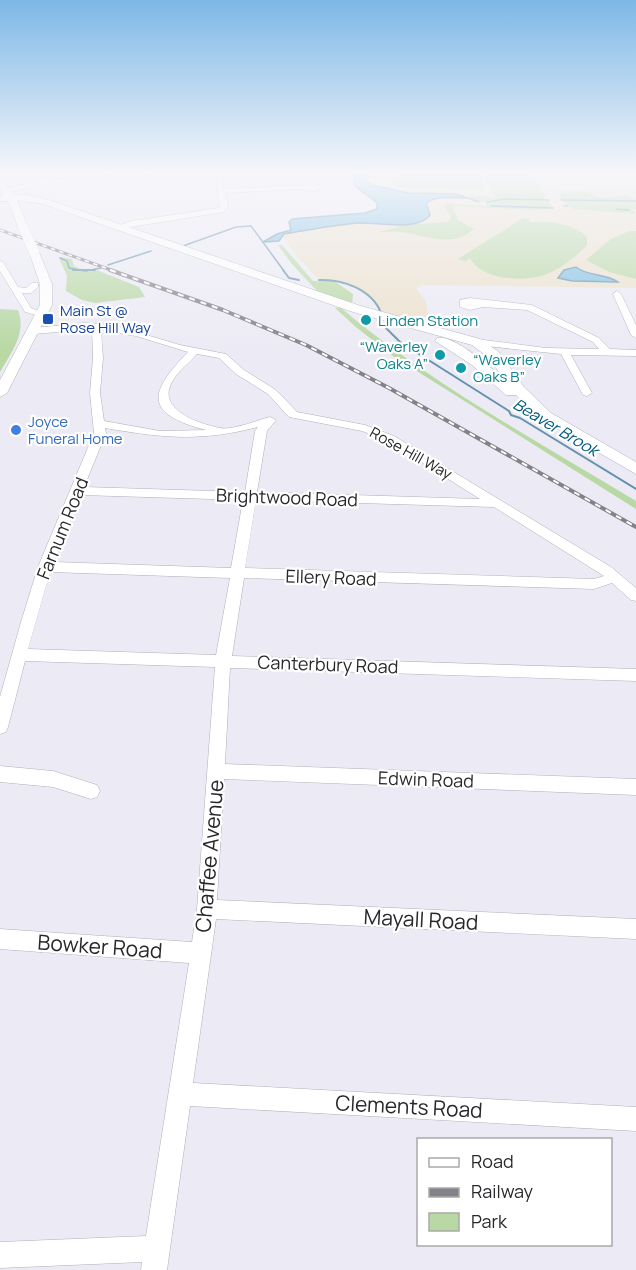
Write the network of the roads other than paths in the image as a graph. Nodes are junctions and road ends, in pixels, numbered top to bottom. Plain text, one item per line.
1 (19, 233) edge
2 (22, 233) edge
3 (137, 233) edge
4 (0, 264) edge
5 (2, 285) dead end
6 (35, 285) junction
7 (14, 286) junction
8 (617, 294) dead end
9 (483, 304) dead end
10 (40, 315) junction
11 (400, 322) junction
12 (97, 327) junction
13 (34, 331) junction
14 (636, 335) edge
15 (476, 342) junction
16 (508, 347) junction
17 (194, 351) junction
18 (564, 351) junction
19 (606, 352) junction
20 (636, 353) edge
21 (466, 355) junction
22 (496, 357) junction
23 (0, 393) edge
24 (587, 393) dead end
25 (289, 412) junction
26 (545, 415) junction
27 (188, 421) junction
28 (268, 421) junction
29 (100, 424) junction
30 (228, 430) junction
31 (174, 435) junction
32 (259, 441) junction
33 (636, 469) edge
34 (76, 491) junction
35 (251, 496) junction
36 (497, 503) junction
37 (45, 567) junction
38 (237, 574) junction
39 (616, 577) junction
40 (636, 596) edge
41 (20, 655) junction
42 (223, 661) junction
43 (636, 675) edge
44 (0, 728) edge
45 (217, 771) junction
46 (0, 774) edge
47 (636, 787) edge
48 (91, 790) dead end
49 (207, 909) junction
50 (636, 928) edge
51 (0, 939) edge
52 (200, 953) junction
53 (181, 1094) junction
54 (636, 1119) edge
55 (0, 1255) edge
56 (156, 1259) edge

1 - 6 main road
2 - 10 main road, bridge
3 - 11 main road
4 - 7 street
5 - 7 street
6 - 7 street
6 - 10 main road
7 - 10 street
8 - 14 street
9 - 19 street
10 - 13 main road
11 - 15 main road
11 - 21 main road
12 - 13 street
12 - 17 street
12 - 29 street, Farnum Road
13 - 23 main road
15 - 16 street
15 - 21 main road
15 - 22 main road
16 - 18 street
16 - 22 street
17 - 25 street
17 - 27 street
18 - 19 street
18 - 24 street
19 - 20 street
21 - 26 main road
22 - 26 main road
25 - 28 street
25 - 36 street, Rose Hill Way
26 - 33 main road
27 - 30 street
27 - 31 street
28 - 30 street
28 - 32 street, Chaffee Avenue
29 - 31 street
29 - 34 street, Farnum Road
30 - 31 street
30 - 32 street
32 - 35 street, Chaffee Avenue
34 - 35 street, Brightwood Road
34 - 37 street, Farnum Road
35 - 36 street, Brightwood Road
35 - 38 street, Chaffee Avenue
36 - 39 street, Rose Hill Way
37 - 38 street, Ellery Road
37 - 41 street, Farnum Road
38 - 39 street, Ellery Road
38 - 42 street, Chaffee Avenue
39 - 40 street, Rose Hill Way
41 - 42 street, Canterbury Road
41 - 44 street, Farnum Road
42 - 43 street, Canterbury Road
42 - 45 street, Chaffee Avenue
45 - 47 street, Edwin Road
45 - 49 street, Chaffee Avenue
46 - 48 street
49 - 50 street, Mayall Road
49 - 52 street, Chaffee Avenue
51 - 52 street, Bowker Road
52 - 53 street, Chaffee Avenue
53 - 54 street, Clements Road
53 - 56 street, Chaffee Avenue
55 - 56 street

